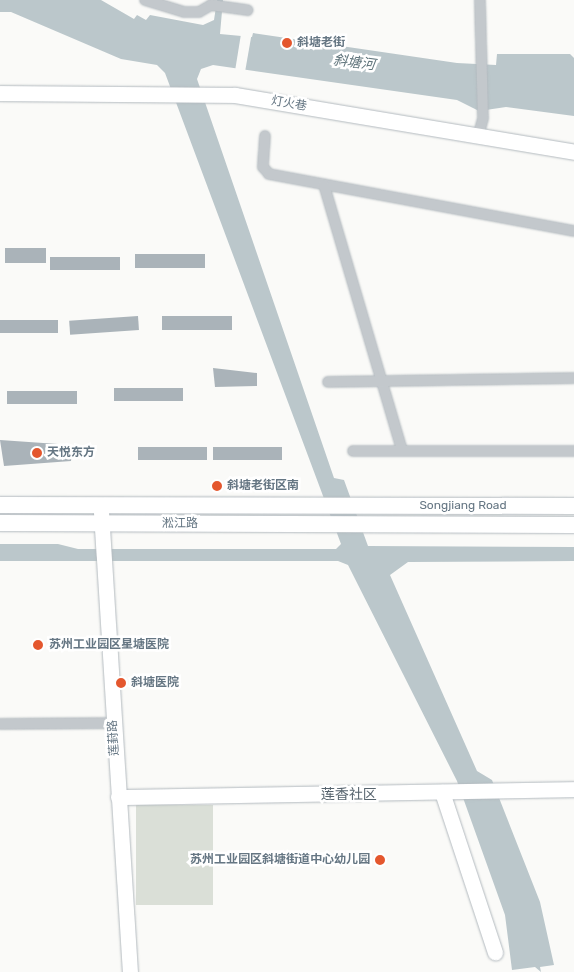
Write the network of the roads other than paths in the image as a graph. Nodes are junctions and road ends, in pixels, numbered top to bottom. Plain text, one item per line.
1 (145, 0) edge
2 (480, 0) edge
3 (248, 10) dead end
4 (0, 93) edge
5 (265, 136) dead end
6 (478, 137) junction
7 (574, 152) edge
8 (324, 185) junction
9 (574, 230) edge
10 (574, 378) edge
11 (384, 381) junction
12 (328, 382) dead end
13 (402, 450) junction
14 (353, 451) dead end
15 (574, 451) edge
16 (0, 505) edge
17 (101, 505) junction
18 (353, 506) joint
19 (574, 506) edge
20 (0, 523) edge
21 (360, 524) joint
22 (574, 525) edge
23 (102, 532) junction
24 (113, 723) junction
25 (0, 724) edge
26 (574, 789) edge
27 (449, 792) junction
28 (118, 797) junction
29 (495, 952) dead end
30 (130, 972) edge

1 - 3 street
2 - 6 street
4 - 6 street, 灯火巷
5 - 8 street
6 - 7 street, 灯火巷
8 - 9 street
8 - 11 street
10 - 11 street
11 - 12 street
11 - 13 street
13 - 14 street
13 - 15 street
16 - 17 main road, 淞江路
17 - 18 main road, 淞江路
17 - 23 street, 莲葑路
18 - 19 main road, Songjiang Road
20 - 23 main road, 淞江路
21 - 22 main road, Songjiang Road
21 - 23 main road, 淞江路
23 - 24 street, 莲葑路
24 - 25 street
24 - 28 street, 莲葑路
26 - 27 street
27 - 28 street
27 - 29 street
28 - 30 street, 莲葑路

